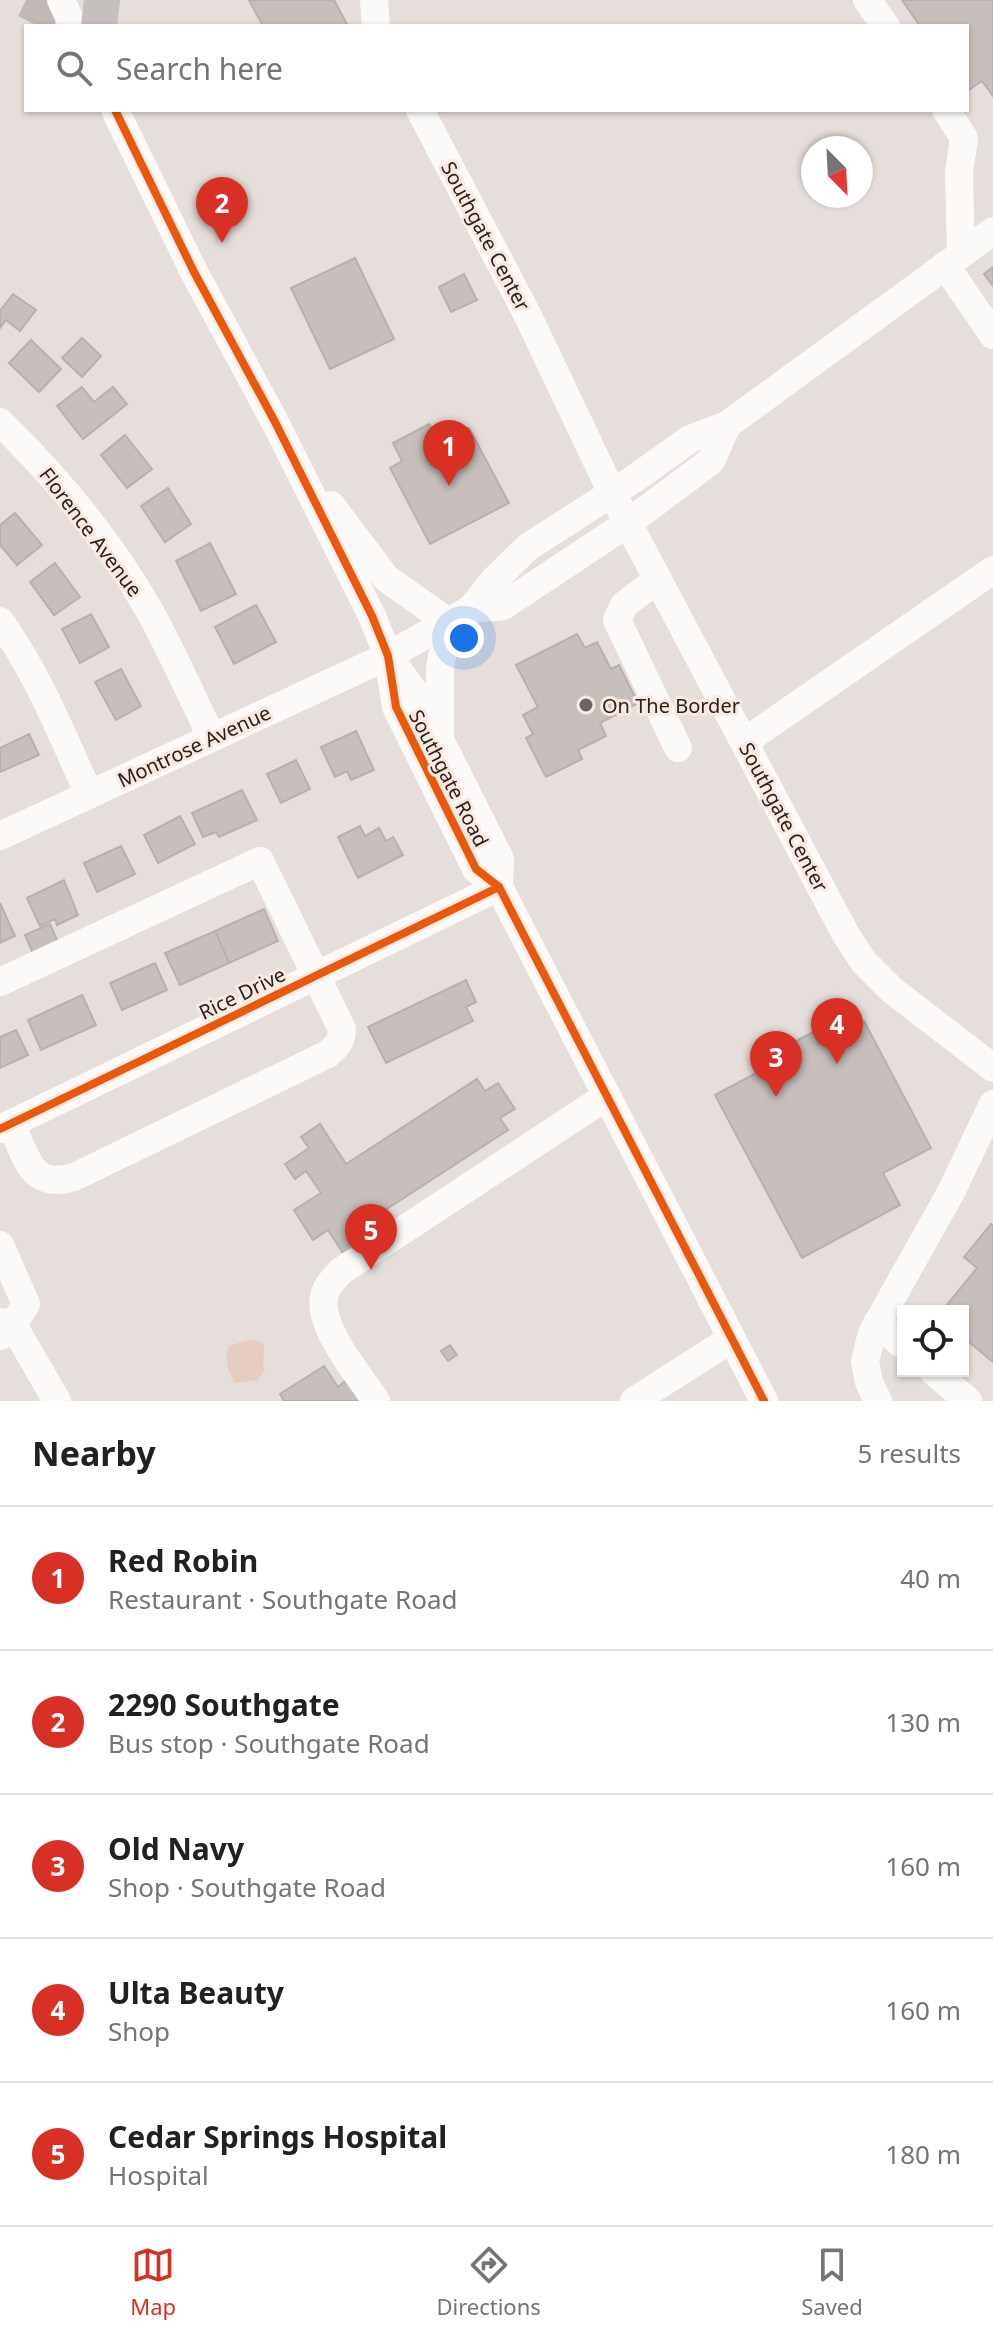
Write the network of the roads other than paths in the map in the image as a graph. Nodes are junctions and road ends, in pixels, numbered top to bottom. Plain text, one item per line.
1 (61, 0) edge
2 (102, 0) edge
3 (374, 0) edge
4 (867, 0) edge
5 (72, 24) edge
6 (99, 24) edge
7 (376, 24) edge
8 (885, 24) edge
9 (116, 112) edge
10 (421, 112) edge
11 (947, 112) edge
12 (993, 231) edge
13 (953, 259) junction
14 (993, 335) edge
15 (0, 422) edge
16 (727, 425) junction
17 (289, 450) junction
18 (612, 493) junction
19 (628, 523) junction
20 (993, 570) edge
21 (658, 579) junction
22 (459, 616) junction
23 (0, 621) edge
24 (388, 656) junction
25 (212, 738) junction
26 (440, 741) junction
27 (744, 742) junction
28 (678, 748) dead end
29 (89, 794) junction
30 (0, 836) edge
31 (499, 887) junction
32 (317, 975) junction
33 (0, 982) edge
34 (993, 1068) edge
35 (607, 1096) junction
36 (993, 1104) edge
37 (5, 1127) edge
38 (0, 1245) edge
39 (877, 1323) junction
40 (4, 1328) edge
41 (731, 1339) junction
42 (897, 1340) edge
43 (940, 1377) edge
44 (57, 1401) edge
45 (376, 1401) edge
46 (634, 1401) edge
47 (764, 1401) edge
48 (878, 1401) edge
49 (968, 1401) edge

1 - 5 street
2 - 6 main road
3 - 7 street
4 - 8 street
9 - 17 street, Southgate Road
10 - 18 street, Southgate Center
11 - 13 street
12 - 13 street
13 - 14 street
13 - 16 street
15 - 25 street, Florence Avenue
16 - 18 street
16 - 19 street
17 - 22 street
17 - 24 street, Southgate Road
18 - 19 street, Southgate Center
18 - 22 street
19 - 21 street, Southgate Center
19 - 22 street
20 - 27 street
21 - 27 street, Southgate Center
21 - 28 street
22 - 24 street
22 - 26 street
23 - 29 street
24 - 25 street, Montrose Avenue
24 - 26 street, Southgate Road
24 - 31 street, Southgate Road
25 - 29 street, Montrose Avenue
26 - 31 street, Southgate Road
27 - 34 street, Southgate Center
29 - 30 street, Montrose Avenue
31 - 32 street, Rice Drive
31 - 35 street, Southgate Road
32 - 33 street
32 - 37 street, Rice Drive
32 - 37 street
35 - 41 street, Southgate Road
35 - 45 street
36 - 39 street
38 - 40 street
39 - 42 street
39 - 48 street
40 - 44 street
41 - 46 street
41 - 47 street, Southgate Road
43 - 49 street

